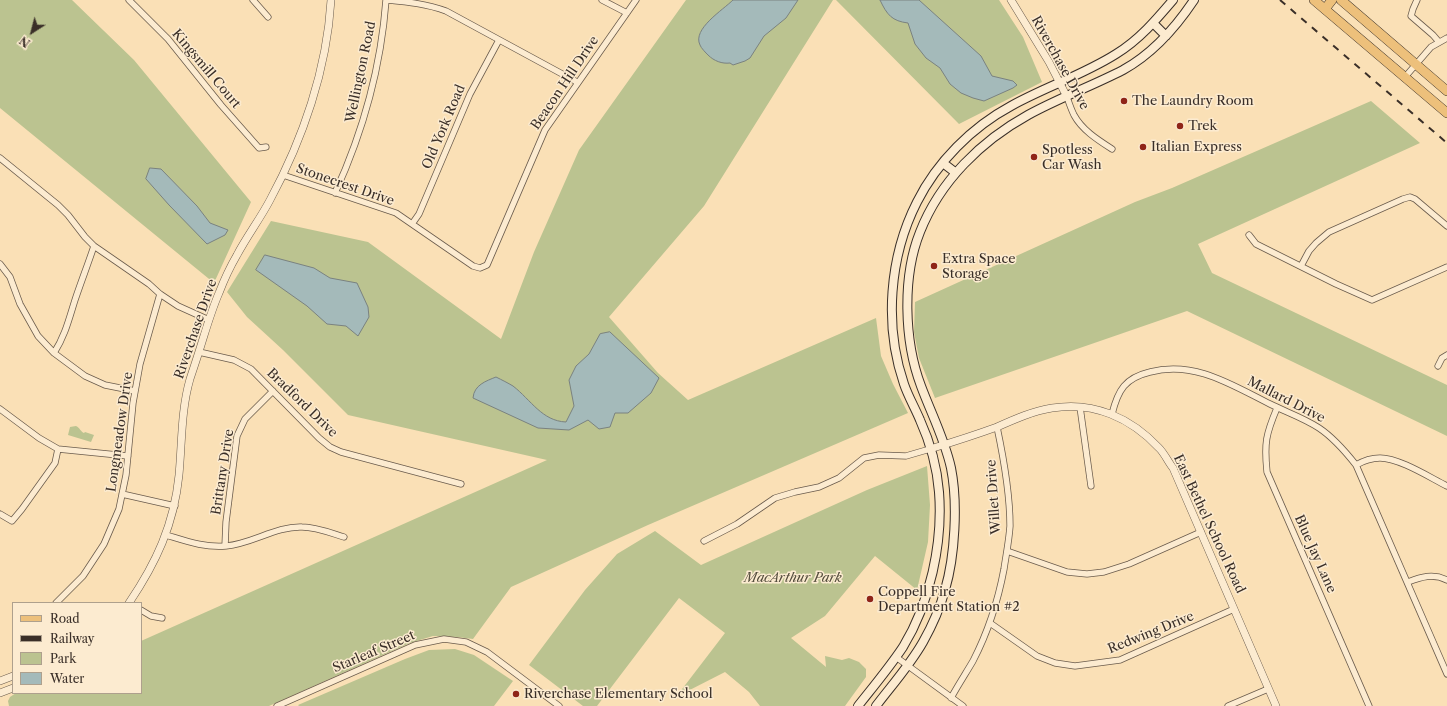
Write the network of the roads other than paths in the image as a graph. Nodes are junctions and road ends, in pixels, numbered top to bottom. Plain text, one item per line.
1 (253, 0) edge
2 (331, 0) edge
3 (387, 0) edge
4 (602, 0) edge
5 (636, 0) edge
6 (1011, 0) edge
7 (1173, 0) edge
8 (1194, 0) edge
9 (1314, 0) edge
10 (1332, 0) edge
11 (1341, 0) edge
12 (1417, 0) edge
13 (132, 1) edge
14 (1325, 9) junction
15 (627, 14) junction
16 (268, 17) dead end
17 (1153, 23) junction
18 (1166, 36) junction
19 (1447, 38) edge
20 (499, 40) junction
21 (1438, 42) junction
22 (1416, 65) junction
23 (1405, 77) junction
24 (577, 82) junction
25 (1060, 83) junction
26 (1447, 91) edge
27 (1067, 97) junction
28 (1447, 113) edge
29 (266, 147) dead end
30 (1112, 149) dead end
31 (0, 158) edge
32 (943, 163) junction
33 (956, 172) junction
34 (283, 175) junction
35 (335, 193) junction
36 (412, 224) junction
37 (1447, 226) edge
38 (1249, 235) dead end
39 (94, 246) junction
40 (0, 264) edge
41 (1301, 266) junction
42 (1447, 267) edge
43 (480, 268) joint
44 (160, 294) junction
45 (209, 320) junction
46 (54, 352) junction
47 (199, 352) junction
48 (1447, 355) edge
49 (1438, 366) dead end
50 (135, 391) junction
51 (273, 391) junction
52 (1080, 407) junction
53 (1277, 408) junction
54 (0, 409) edge
55 (1112, 414) junction
56 (997, 427) junction
57 (944, 444) junction
58 (930, 448) junction
59 (58, 449) junction
60 (128, 456) junction
61 (1356, 464) junction
62 (462, 484) dead end
63 (1091, 486) dead end
64 (1447, 486) edge
65 (122, 494) junction
66 (175, 506) junction
67 (0, 514) edge
68 (1201, 532) junction
69 (166, 536) junction
70 (344, 537) dead end
71 (704, 540) dead end
72 (225, 546) junction
73 (1007, 550) junction
74 (1447, 580) edge
75 (1408, 582) junction
76 (57, 602) edge
77 (130, 602) edge
78 (1234, 609) junction
79 (142, 611) edge
80 (162, 618) dead end
81 (990, 623) junction
82 (896, 657) junction
83 (907, 666) junction
84 (1447, 674) edge
85 (12, 676) edge
86 (0, 681) edge
87 (12, 688) edge
88 (1268, 689) junction
89 (0, 693) edge
90 (951, 698) junction
91 (277, 706) edge
92 (560, 706) edge
93 (858, 706) edge
94 (876, 706) edge
95 (962, 706) edge
96 (1228, 706) edge
97 (1276, 706) edge
98 (1369, 706) edge

1 - 16 street
2 - 34 street, Riverchase Drive
3 - 20 street
3 - 35 street, Wellington Road
4 - 15 street
5 - 15 street, Beacon Hill Drive
6 - 25 street, Riverchase Drive
7 - 17 main road
8 - 18 main road
9 - 14 main road
10 - 14 main road
11 - 22 main road
12 - 21 street
13 - 29 street, Kingsmill Court
14 - 23 main road
15 - 24 street, Beacon Hill Drive
17 - 18 main road
17 - 25 main road
18 - 27 main road
19 - 21 street
20 - 24 street
20 - 36 street, Old York Road
21 - 22 street
22 - 23 street
22 - 26 main road
23 - 28 main road
24 - 43 street, Beacon Hill Drive
25 - 27 street, Riverchase Drive
25 - 32 main road
27 - 30 street, Riverchase Drive
27 - 33 main road
31 - 39 street
32 - 33 main road
32 - 58 main road
33 - 57 main road
34 - 35 street, Stonecrest Drive
34 - 45 street, Riverchase Drive
35 - 36 street, Stonecrest Drive
36 - 43 street, Stonecrest Drive
37 - 41 street
38 - 41 street
39 - 44 street
39 - 46 street
40 - 46 street
41 - 42 street
44 - 45 street
44 - 50 street, Longmeadow Drive
45 - 47 street, Riverchase Drive
46 - 50 street
47 - 51 street, Bradford Drive
47 - 66 street, Riverchase Drive
48 - 49 street
50 - 60 street, Longmeadow Drive
51 - 62 street, Bradford Drive
51 - 72 street, Brittany Drive
52 - 55 street, East Bethel School Road
52 - 56 street, East Bethel School Road
52 - 63 street
53 - 55 street, Mallard Drive
53 - 61 street, Mallard Drive
53 - 98 street, Blue Jay Lane
54 - 59 street
55 - 68 street, East Bethel School Road
56 - 57 street, East Bethel School Road
56 - 73 street, Willet Drive
57 - 58 street, East Bethel School Road
57 - 83 main road
58 - 71 street
58 - 82 main road
59 - 60 street
59 - 67 street
60 - 65 street, Longmeadow Drive
61 - 64 street
61 - 75 street, Mallard Drive
65 - 66 street
65 - 76 street, Longmeadow Drive
66 - 69 street, Riverchase Drive
68 - 73 street
68 - 78 street, East Bethel School Road
69 - 72 street
69 - 77 street, Riverchase Drive
70 - 72 street
73 - 81 street, Willet Drive
74 - 75 street
75 - 84 street, Mallard Drive
78 - 81 street, Redwing Drive
78 - 88 street, East Bethel School Road
79 - 80 street
81 - 90 street, Willet Drive
82 - 83 street
82 - 93 main road
83 - 90 street
83 - 94 main road
85 - 86 street
87 - 89 street
88 - 96 street
88 - 97 street, East Bethel School Road
90 - 95 street
91 - 92 street, Starleaf Street

